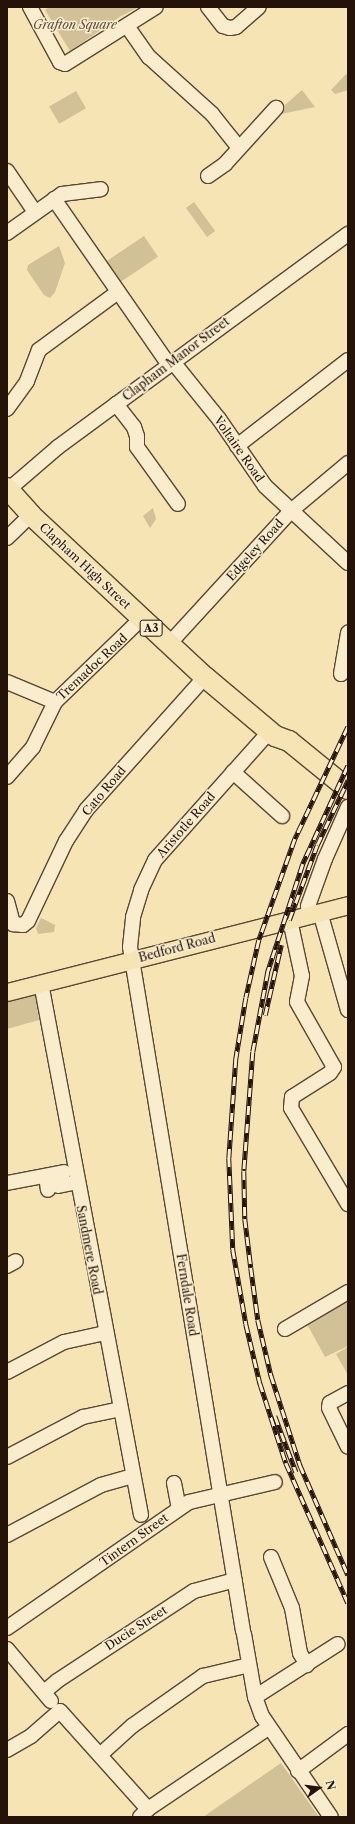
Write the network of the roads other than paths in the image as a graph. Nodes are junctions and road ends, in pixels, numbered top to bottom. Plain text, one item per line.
1 (156, 7) edge
2 (208, 7) edge
3 (259, 7) edge
4 (32, 8) edge
5 (126, 26) junction
6 (276, 108) dead end
7 (240, 148) junction
8 (7, 172) edge
9 (208, 176) dead end
10 (101, 189) dead end
11 (54, 199) junction
12 (35, 212) junction
13 (7, 233) edge
14 (348, 234) edge
15 (118, 292) junction
16 (348, 360) edge
17 (171, 363) junction
18 (116, 404) junction
19 (7, 409) edge
20 (237, 446) junction
21 (348, 463) edge
22 (8, 489) edge
23 (178, 504) dead end
24 (292, 510) junction
25 (31, 515) junction
26 (7, 538) edge
27 (348, 563) edge
28 (141, 619) junction
29 (348, 633) edge
30 (175, 636) junction
31 (341, 674) dead end
32 (205, 677) junction
33 (7, 682) edge
34 (54, 702) junction
35 (272, 733) junction
36 (233, 772) junction
37 (7, 777) edge
38 (348, 789) edge
39 (348, 794) edge
40 (348, 806) edge
41 (282, 816) dead end
42 (7, 901) edge
43 (348, 905) edge
44 (315, 914) junction
45 (290, 920) junction
46 (133, 959) junction
47 (7, 992) edge
48 (43, 995) junction
49 (348, 1010) edge
50 (64, 1172) dead end
51 (77, 1182) junction
52 (7, 1183) edge
53 (51, 1184) junction
54 (348, 1204) edge
55 (348, 1292) edge
56 (285, 1329) dead end
57 (105, 1333) junction
58 (7, 1372) edge
59 (348, 1392) edge
60 (120, 1409) junction
61 (348, 1447) edge
62 (7, 1457) edge
63 (133, 1476) junction
64 (275, 1482) dead end
65 (174, 1483) dead end
66 (220, 1494) junction
67 (179, 1508) junction
68 (141, 1515) dead end
69 (7, 1535) edge
70 (271, 1557) dead end
71 (235, 1580) junction
72 (7, 1628) edge
73 (338, 1644) dead end
74 (7, 1649) edge
75 (248, 1665) junction
76 (306, 1665) junction
77 (255, 1697) junction
78 (52, 1701) junction
79 (268, 1728) junction
80 (348, 1734) edge
81 (7, 1750) edge
82 (100, 1755) junction
83 (298, 1771) junction
84 (144, 1813) edge
85 (331, 1817) edge

1 - 5 street
2 - 3 street
4 - 5 street
5 - 7 street
6 - 7 street
7 - 9 street
8 - 12 street
10 - 11 street
11 - 12 street
11 - 15 street, Voltaire Road
12 - 13 street
14 - 17 street, Clapham Manor Street
15 - 17 street, Voltaire Road
15 - 19 street
16 - 20 street
17 - 18 street, Clapham Manor Street
17 - 20 street, Voltaire Road
18 - 22 street, Clapham Manor Street
18 - 23 street
20 - 24 street, Voltaire Road
21 - 24 street, Edgeley Road
22 - 25 highway, Clapham High Street / A3
24 - 27 street, Voltaire Road
24 - 30 street, Edgeley Road
25 - 26 street
25 - 28 highway, Clapham High Street / A3
28 - 30 highway, Clapham High Street / A3
28 - 34 street, Tremadoc Road
29 - 31 street
30 - 32 highway, Clapham High Street / A3
32 - 35 highway, Clapham High Street / A3
32 - 42 street, Cato Road
33 - 34 street
34 - 37 street, Tremadoc Road
35 - 36 street, Aristotle Road
35 - 38 highway, Clapham High Street / A3
35 - 39 highway, Clapham High Street / A3
36 - 41 street
36 - 46 street, Aristotle Road
40 - 44 street
43 - 44 main road, Bedford Road
44 - 45 main road, Bedford Road
44 - 49 street
45 - 46 main road, Bedford Road
45 - 54 street
46 - 48 main road, Bedford Road
46 - 66 street, Ferndale Road
47 - 48 main road, Bedford Road
48 - 51 street, Sandmere Road
50 - 53 street
51 - 53 street
51 - 57 street, Sandmere Road
52 - 53 street
55 - 56 street
57 - 58 street
57 - 60 street, Sandmere Road
59 - 61 street
60 - 62 street
60 - 63 street, Sandmere Road
63 - 68 street, Sandmere Road
63 - 69 street
64 - 66 street, Tintern Street
65 - 67 street
66 - 67 street, Tintern Street
66 - 71 street, Ferndale Road
67 - 72 street, Tintern Street
70 - 76 street
71 - 75 street, Ferndale Road
71 - 78 street, Ducie Street
73 - 76 street
74 - 78 street
75 - 77 street, Ferndale Road
75 - 82 street
76 - 77 street
77 - 79 street, Ferndale Road
78 - 81 street, Ducie Street
78 - 82 street
79 - 83 street, Ferndale Road
79 - 84 street
80 - 83 street
82 - 84 street
83 - 85 street, Ferndale Road

